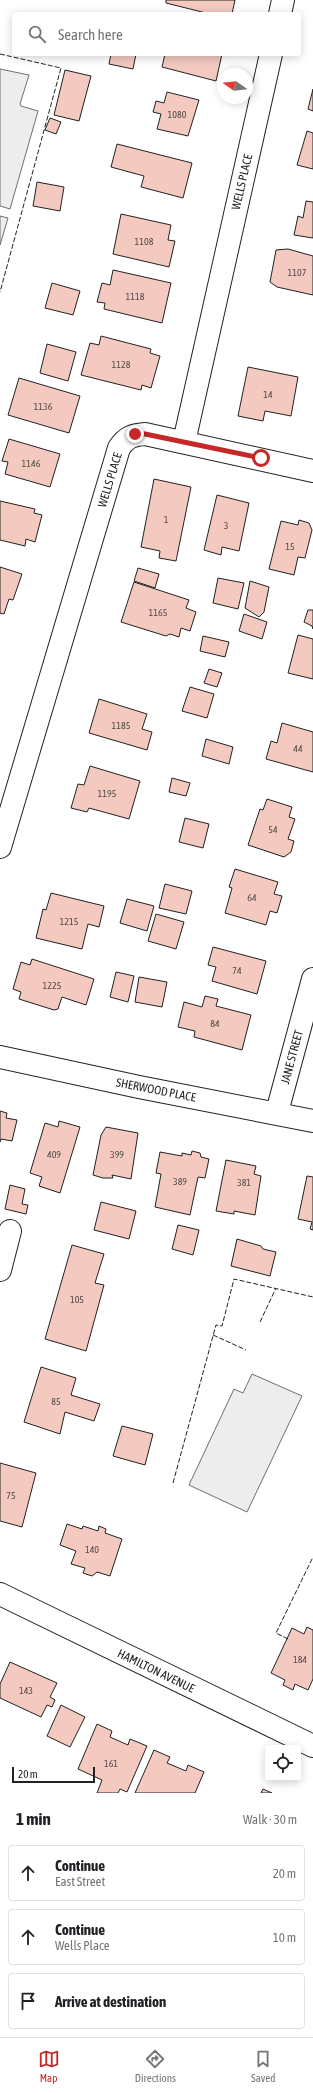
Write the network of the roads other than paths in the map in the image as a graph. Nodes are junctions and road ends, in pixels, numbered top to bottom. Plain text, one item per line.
1 (283, 0) edge
2 (280, 12) edge
3 (271, 56) edge
4 (184, 442) junction
5 (313, 471) edge
6 (0, 847) edge
7 (313, 979) edge
8 (0, 1057) edge
9 (277, 1112) junction
10 (313, 1121) edge
11 (10, 1231) dead end
12 (0, 1270) edge
13 (0, 1594) edge
14 (313, 1746) edge

1 - 2 street
3 - 4 street, WELLS PLACE
4 - 5 street
4 - 6 street, WELLS PLACE
7 - 9 street, JANE STREET
8 - 9 street, SHERWOOD PLACE
9 - 10 street, SHERWOOD PLACE
11 - 12 street
13 - 14 street, HAMILTON AVENUE

